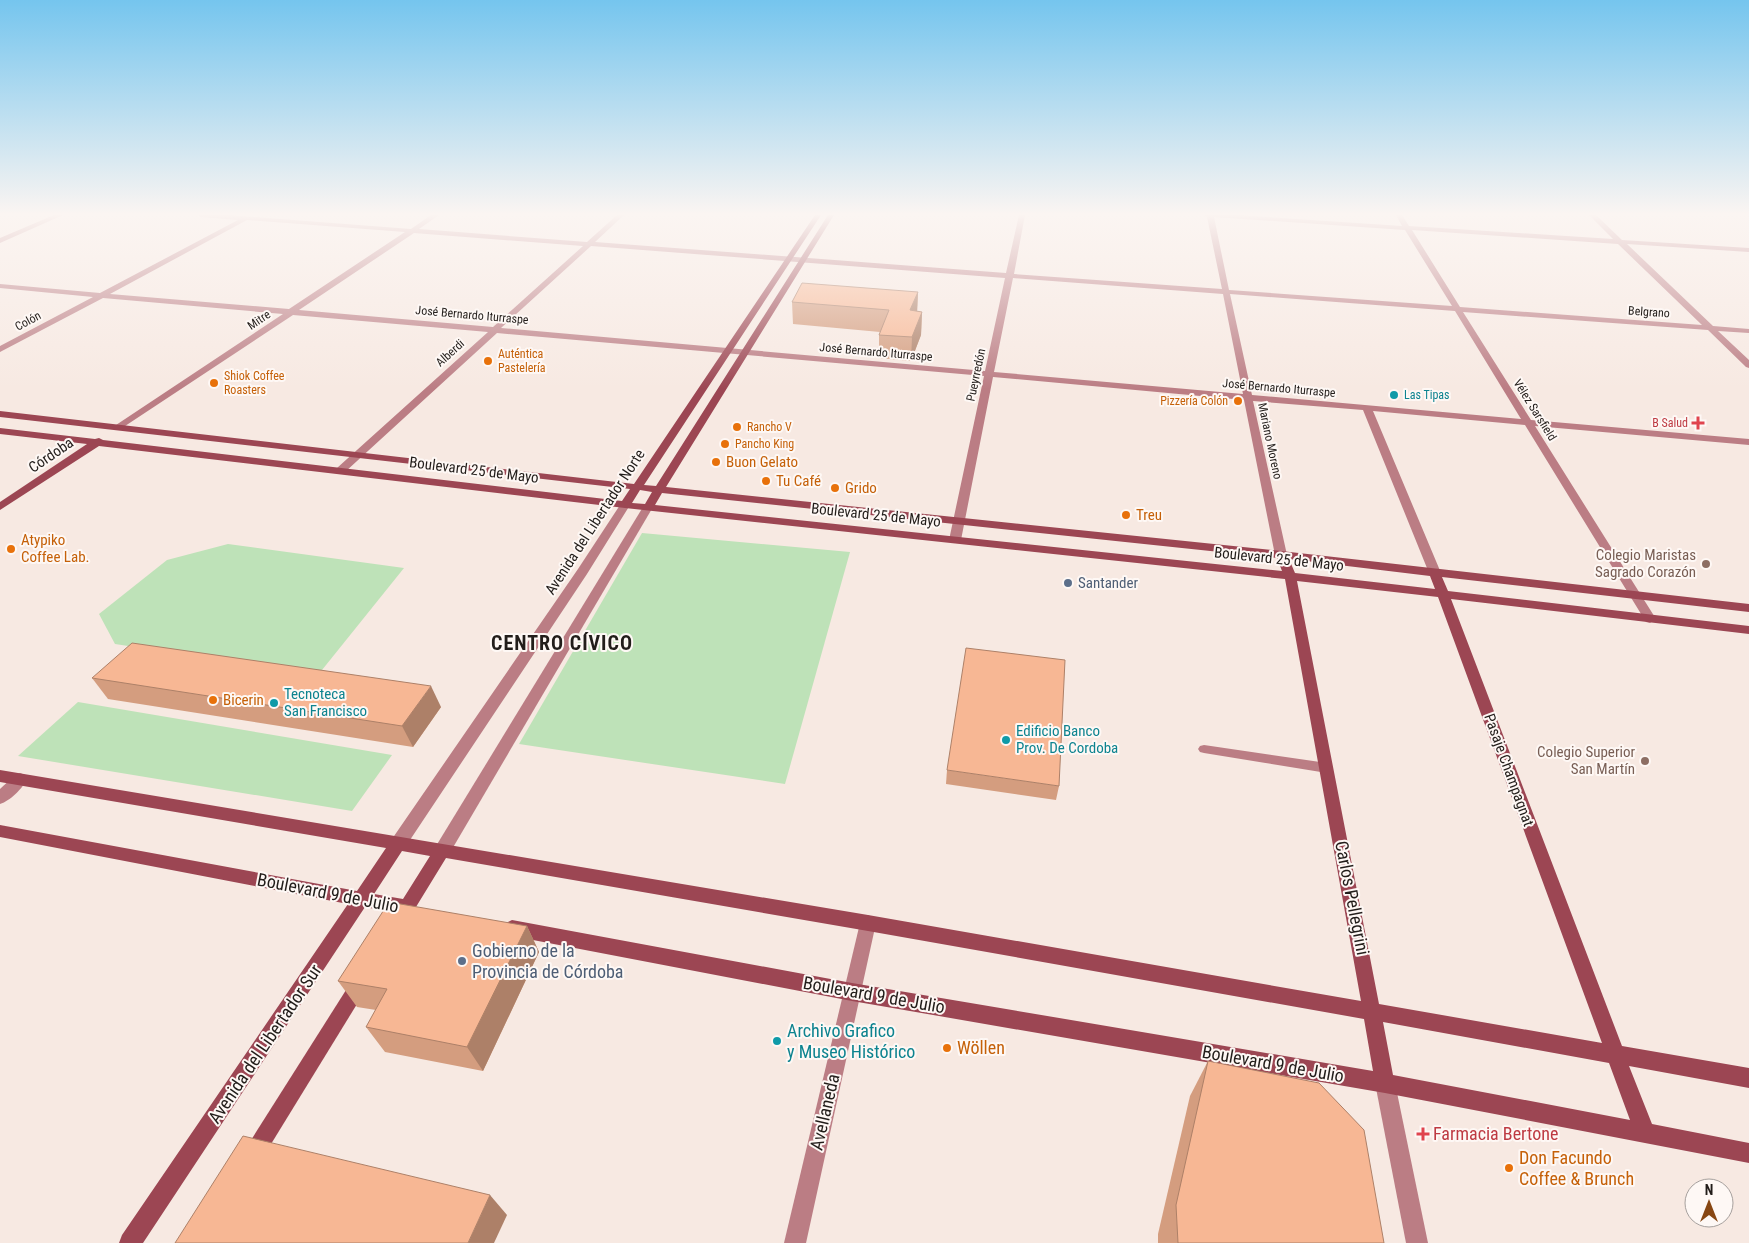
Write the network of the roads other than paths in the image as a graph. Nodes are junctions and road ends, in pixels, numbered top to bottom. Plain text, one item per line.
1 (143, 273) edge
2 (350, 273) edge
3 (557, 273) edge
4 (779, 273) edge
5 (794, 273) edge
6 (968, 273) edge
7 (1010, 273) edge
8 (1222, 273) edge
9 (1435, 273) edge
10 (1652, 273) edge
11 (1009, 276) junction
12 (0, 286) edge
13 (1226, 292) junction
14 (102, 295) junction
15 (1458, 309) junction
16 (292, 312) junction
17 (1710, 328) junction
18 (495, 330) junction
19 (1749, 331) edge
20 (0, 349) edge
21 (727, 351) junction
22 (744, 353) junction
23 (1749, 365) edge
24 (989, 374) junction
25 (1248, 398) junction
26 (1368, 409) junction
27 (3, 416) edge
28 (1528, 423) junction
29 (119, 427) junction
30 (0, 431) edge
31 (97, 442) junction
32 (1749, 442) edge
33 (359, 454) junction
34 (341, 470) junction
35 (637, 487) junction
36 (660, 489) junction
37 (625, 505) junction
38 (0, 507) edge
39 (648, 507) junction
40 (959, 520) junction
41 (954, 540) junction
42 (1282, 555) junction
43 (1435, 573) junction
44 (1290, 576) junction
45 (1444, 594) junction
46 (1636, 596) junction
47 (1749, 608) edge
48 (1650, 619) junction
49 (1749, 630) edge
50 (1204, 749) dead end
51 (1326, 768) junction
52 (0, 776) edge
53 (20, 779) junction
54 (0, 798) edge
55 (0, 831) edge
56 (398, 844) junction
57 (442, 851) junction
58 (362, 900) junction
59 (407, 908) junction
60 (426, 911) edge
61 (868, 923) junction
62 (494, 924) edge
63 (391, 933) edge
64 (370, 966) edge
65 (852, 992) junction
66 (1373, 1011) junction
67 (1616, 1054) junction
68 (1749, 1078) edge
69 (1386, 1084) junction
70 (1646, 1134) junction
71 (1749, 1153) edge
72 (245, 1168) edge
73 (130, 1243) edge
74 (795, 1243) edge
75 (1417, 1243) edge

1 - 14 street, Colón
2 - 16 street, Mitre
3 - 18 street, Alberdi
4 - 21 main road, Avenida del Libertador Norte
5 - 22 main road
6 - 11 street, Belgrano
7 - 11 street, Pueyrredón
8 - 13 street, Mariano Moreno
9 - 15 street, Vélez Sarsfield
10 - 17 street
11 - 13 street, Belgrano
11 - 24 street, Pueyrredón
12 - 14 street, José Bernardo Iturraspe
13 - 15 street, Belgrano
13 - 25 street, Mariano Moreno
14 - 16 street, José Bernardo Iturraspe
14 - 20 street, Colón
15 - 17 street, Belgrano
15 - 28 street, Vélez Sarsfield
16 - 18 street, José Bernardo Iturraspe
16 - 29 street, Mitre
17 - 19 street, Belgrano
17 - 23 street
18 - 21 street, José Bernardo Iturraspe
18 - 33 street, Alberdi
21 - 22 street, José Bernardo Iturraspe
21 - 35 main road, Avenida del Libertador Norte
22 - 24 street, José Bernardo Iturraspe
22 - 36 main road
24 - 25 street, José Bernardo Iturraspe
24 - 40 street, Pueyrredón
25 - 26 street, José Bernardo Iturraspe
25 - 42 street, Mariano Moreno
26 - 28 street, José Bernardo Iturraspe
26 - 43 street, Pasaje Champagnat
27 - 29 main road, Boulevard 25 de Mayo
28 - 32 street, José Bernardo Iturraspe
28 - 46 street, Vélez Sarsfield
29 - 31 main road, Córdoba
29 - 33 main road, Boulevard 25 de Mayo
30 - 31 main road, Boulevard 25 de Mayo
31 - 34 main road, Boulevard 25 de Mayo
31 - 38 main road, Córdoba
33 - 34 street, Alberdi
33 - 35 main road, Boulevard 25 de Mayo
34 - 37 main road, Boulevard 25 de Mayo
35 - 36 main road, Boulevard 25 de Mayo
35 - 37 main road, Avenida del Libertador Norte
36 - 39 main road
36 - 40 main road, Boulevard 25 de Mayo
37 - 39 main road, Boulevard 25 de Mayo
37 - 56 street, Avenida del Libertador Norte
39 - 41 main road, Boulevard 25 de Mayo
39 - 57 street
40 - 41 street, Pueyrredón
40 - 42 main road, Boulevard 25 de Mayo
41 - 44 main road, Boulevard 25 de Mayo
42 - 43 main road, Boulevard 25 de Mayo
42 - 44 main road, Carlos Pellegrini
43 - 45 main road, Pasaje Champagnat
43 - 46 main road, Boulevard 25 de Mayo
44 - 45 main road, Boulevard 25 de Mayo
44 - 51 main road, Carlos Pellegrini
45 - 48 main road, Boulevard 25 de Mayo
45 - 67 main road, Pasaje Champagnat
46 - 47 main road, Boulevard 25 de Mayo
46 - 48 street, Vélez Sarsfield
48 - 49 main road, Boulevard 25 de Mayo
50 - 51 lane
51 - 66 main road, Carlos Pellegrini
52 - 53 main road
53 - 54 street
53 - 56 main road
55 - 58 main road, Boulevard 9 de Julio
56 - 57 main road
56 - 58 main road, Avenida del Libertador Sur
57 - 59 main road
57 - 61 main road
58 - 59 main road, Boulevard 9 de Julio
58 - 73 main road, Avenida del Libertador Sur
59 - 60 main road, Boulevard 9 de Julio
59 - 63 main road
61 - 65 street, Avellaneda
61 - 66 main road
62 - 65 main road, Boulevard 9 de Julio
64 - 72 main road
65 - 69 main road, Boulevard 9 de Julio
65 - 74 street, Avellaneda
66 - 67 main road
66 - 69 main road, Carlos Pellegrini
67 - 68 main road
67 - 70 main road, Pasaje Champagnat
69 - 70 main road, Boulevard 9 de Julio
69 - 75 street, Carlos Pellegrini
70 - 71 main road, Boulevard 9 de Julio

